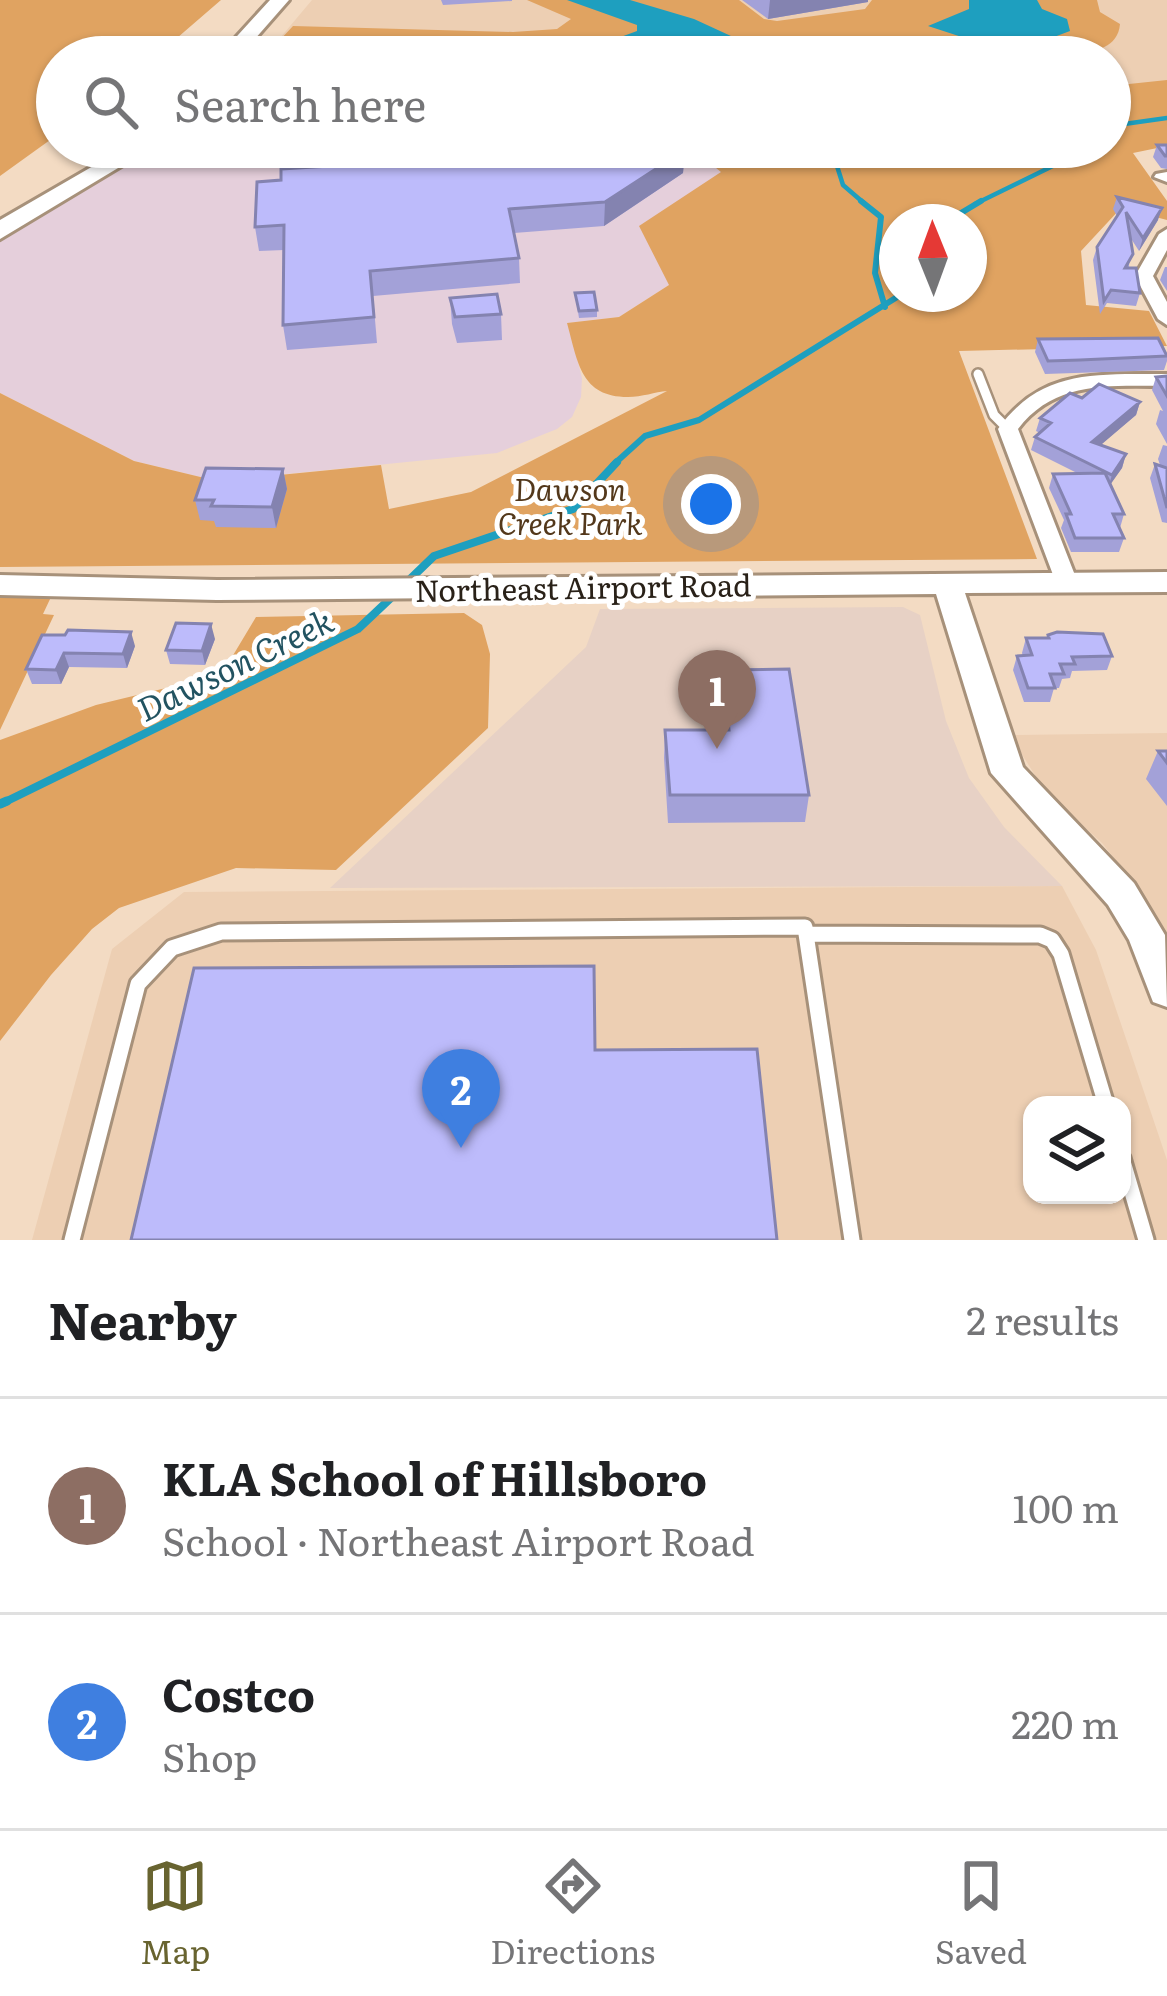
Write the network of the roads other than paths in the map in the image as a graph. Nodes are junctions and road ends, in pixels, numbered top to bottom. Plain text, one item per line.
1 (280, 0) edge
2 (303, 2) edge
3 (247, 36) edge
4 (274, 36) edge
5 (74, 168) edge
6 (106, 168) edge
7 (0, 212) edge
8 (0, 231) edge
9 (1162, 253) edge
10 (1167, 319) edge
11 (978, 374) dead end
12 (1167, 380) edge
13 (1008, 429) junction
14 (1167, 582) edge
15 (1066, 583) junction
16 (946, 584) junction
17 (0, 585) edge
18 (806, 934) junction
19 (1167, 990) edge
20 (1103, 1096) edge
21 (1131, 1188) edge
22 (72, 1240) edge
23 (853, 1240) edge
24 (1147, 1240) edge

1 - 3 main road
2 - 4 main road
5 - 7 main road
6 - 8 main road
9 - 10 street
11 - 13 lane
12 - 13 street
13 - 15 street
14 - 15 street, Northeast Airport Road
15 - 16 street, Northeast Airport Road
16 - 17 street, Northeast Airport Road
16 - 19 street
18 - 20 lane
18 - 22 lane
18 - 23 lane
21 - 24 lane

